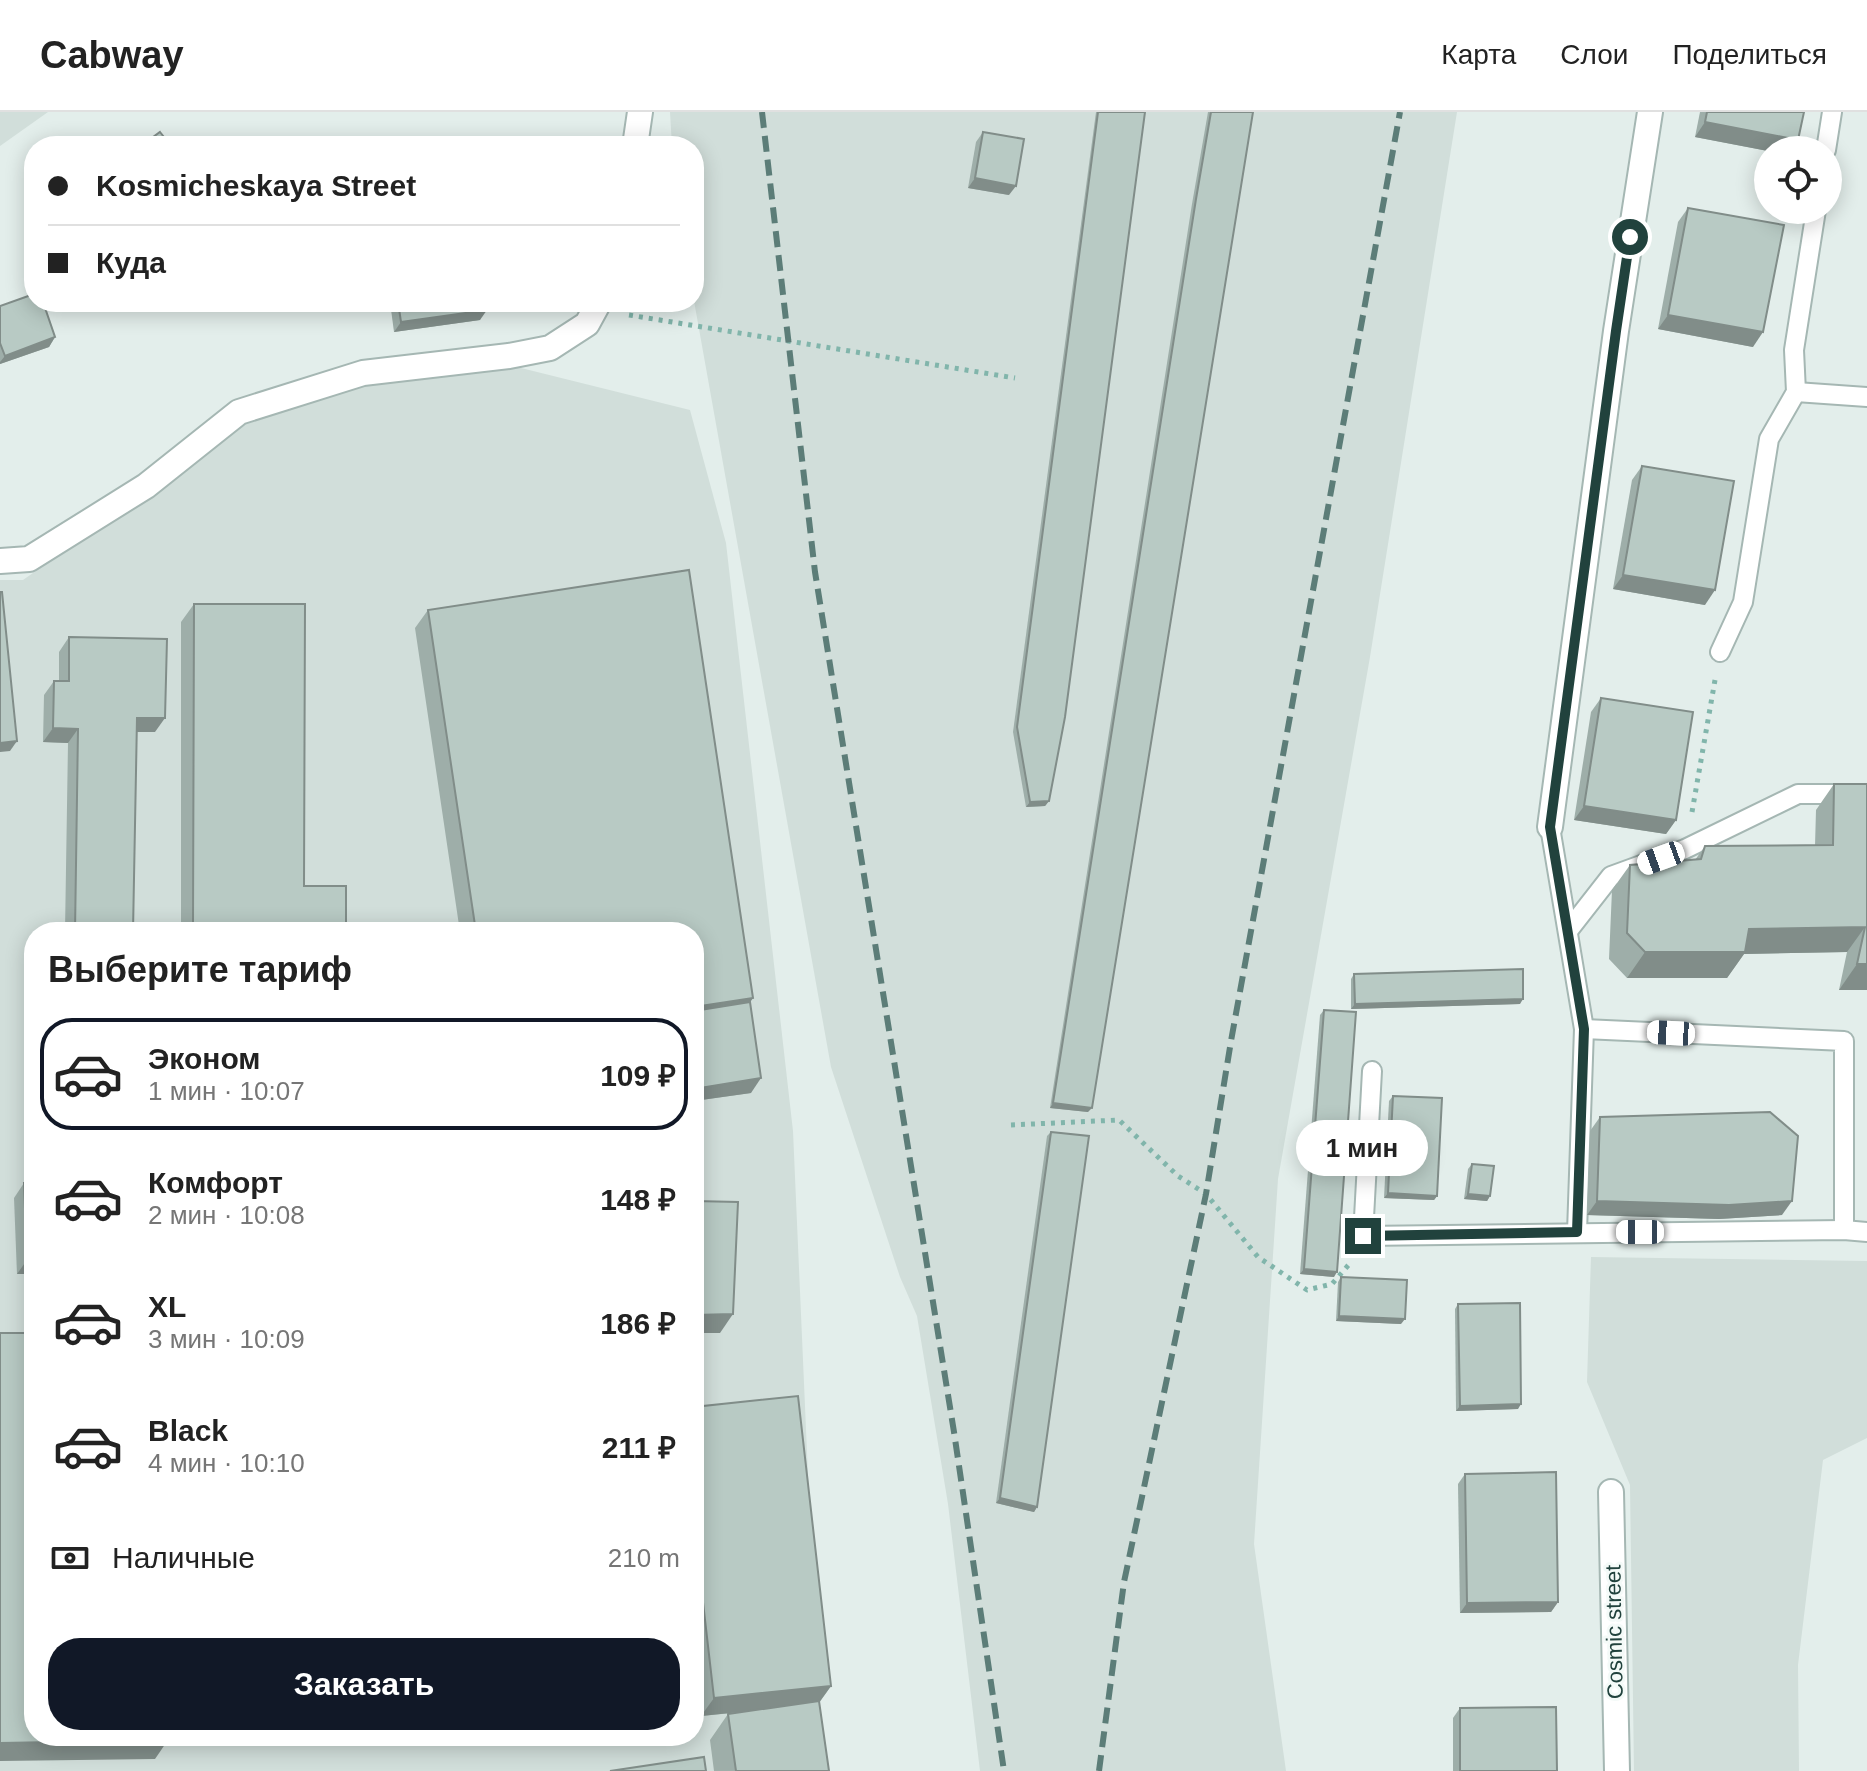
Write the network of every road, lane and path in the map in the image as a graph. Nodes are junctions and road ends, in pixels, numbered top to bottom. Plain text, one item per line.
1 (640, 112) edge
2 (1650, 112) edge
3 (1832, 112) edge
4 (636, 136) edge
5 (1828, 136) edge
6 (1814, 224) edge
7 (594, 312) edge
8 (633, 312) edge
9 (1015, 378) dead end
10 (1796, 392) junction
11 (1867, 397) edge
12 (0, 561) edge
13 (1720, 652) joint
14 (1867, 794) edge
15 (1550, 827) joint
16 (1685, 849) junction
17 (1568, 931) junction
18 (1584, 1029) junction
19 (1372, 1071) dead end
20 (1011, 1125) dead end
21 (1844, 1230) junction
22 (1577, 1232) junction
23 (1867, 1232) edge
24 (1363, 1236) junction
25 (1611, 1492) dead end
26 (1617, 1771) edge

1 - 4 street
2 - 15 street
3 - 5 lane
6 - 10 lane
7 - 12 street
8 - 9 path
10 - 11 lane
10 - 13 lane
13 - 16 path
14 - 16 lane
15 - 17 lane
16 - 17 lane
17 - 18 lane
18 - 21 lane
18 - 22 lane
19 - 24 lane
20 - 24 path
21 - 22 lane
21 - 23 lane
22 - 24 lane
25 - 26 street, Cosmic street

